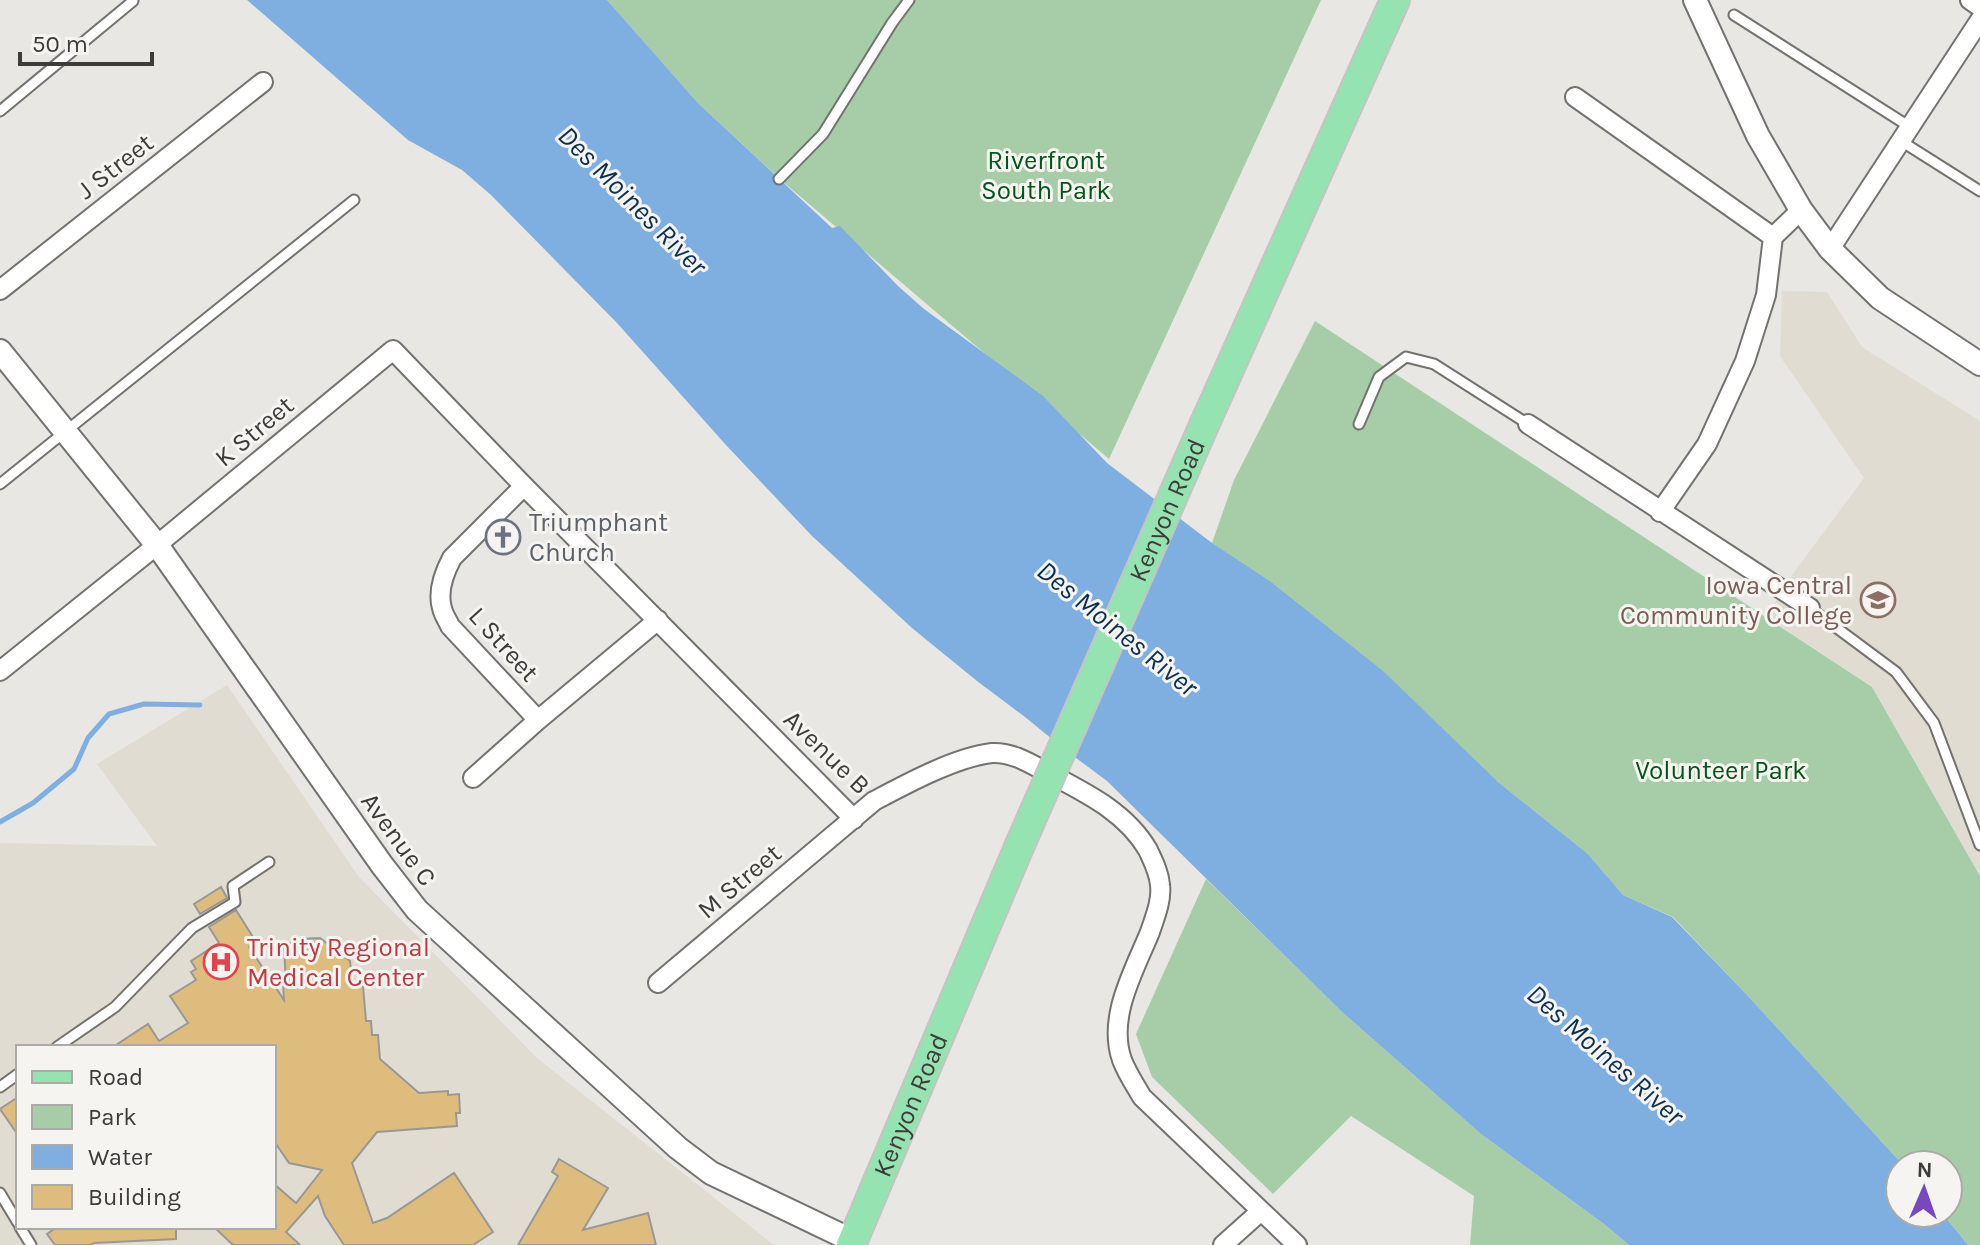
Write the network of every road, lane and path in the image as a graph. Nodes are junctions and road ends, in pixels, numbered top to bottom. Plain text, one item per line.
1 (909, 0) edge
2 (1395, 0) edge
3 (1695, 0) edge
4 (1970, 0) edge
5 (133, 1) edge
6 (1980, 7) edge
7 (1734, 15) dead end
8 (1980, 20) edge
9 (263, 82) dead end
10 (1575, 97) dead end
11 (0, 111) edge
12 (1906, 134) junction
13 (779, 179) dead end
14 (1980, 191) edge
15 (354, 200) dead end
16 (1801, 210) junction
17 (1773, 237) junction
18 (1830, 249) junction
19 (0, 290) edge
20 (0, 351) edge
21 (1980, 364) edge
22 (1359, 424) dead end
23 (1528, 424) joint
24 (64, 432) junction
25 (0, 484) edge
26 (524, 486) junction
27 (1660, 512) junction
28 (157, 545) junction
29 (1810, 608) joint
30 (658, 620) junction
31 (0, 671) edge
32 (538, 720) junction
33 (473, 778) dead end
34 (854, 819) junction
35 (1980, 845) edge
36 (269, 862) dead end
37 (658, 983) dead end
38 (60, 1045) edge
39 (0, 1193) edge
40 (1261, 1211) junction
41 (16, 1220) edge
42 (855, 1244) edge
43 (1223, 1245) edge
44 (1297, 1245) edge

1 - 13 lane
2 - 42 main road, Kenyon Road, bridge
3 - 16 street
4 - 6 street
5 - 11 lane
7 - 12 lane
8 - 12 street
9 - 19 street, J Street
10 - 17 street
12 - 14 lane
12 - 18 street
15 - 24 lane
16 - 17 street
16 - 18 street
17 - 27 street
18 - 21 street
20 - 24 street, Avenue C
22 - 23 lane
23 - 27 street
24 - 25 lane
24 - 28 street, Avenue C
26 - 28 street, K Street
26 - 30 street, Avenue B
26 - 32 street, L Street
27 - 29 street
28 - 31 street, K Street
28 - 42 street, Avenue C
29 - 35 lane
30 - 32 street, L Street
30 - 34 street, Avenue B
32 - 33 street, L Street
34 - 37 street, M Street
34 - 40 street, Avenue B
36 - 38 lane
39 - 41 lane
40 - 43 street
40 - 44 street, Avenue B

